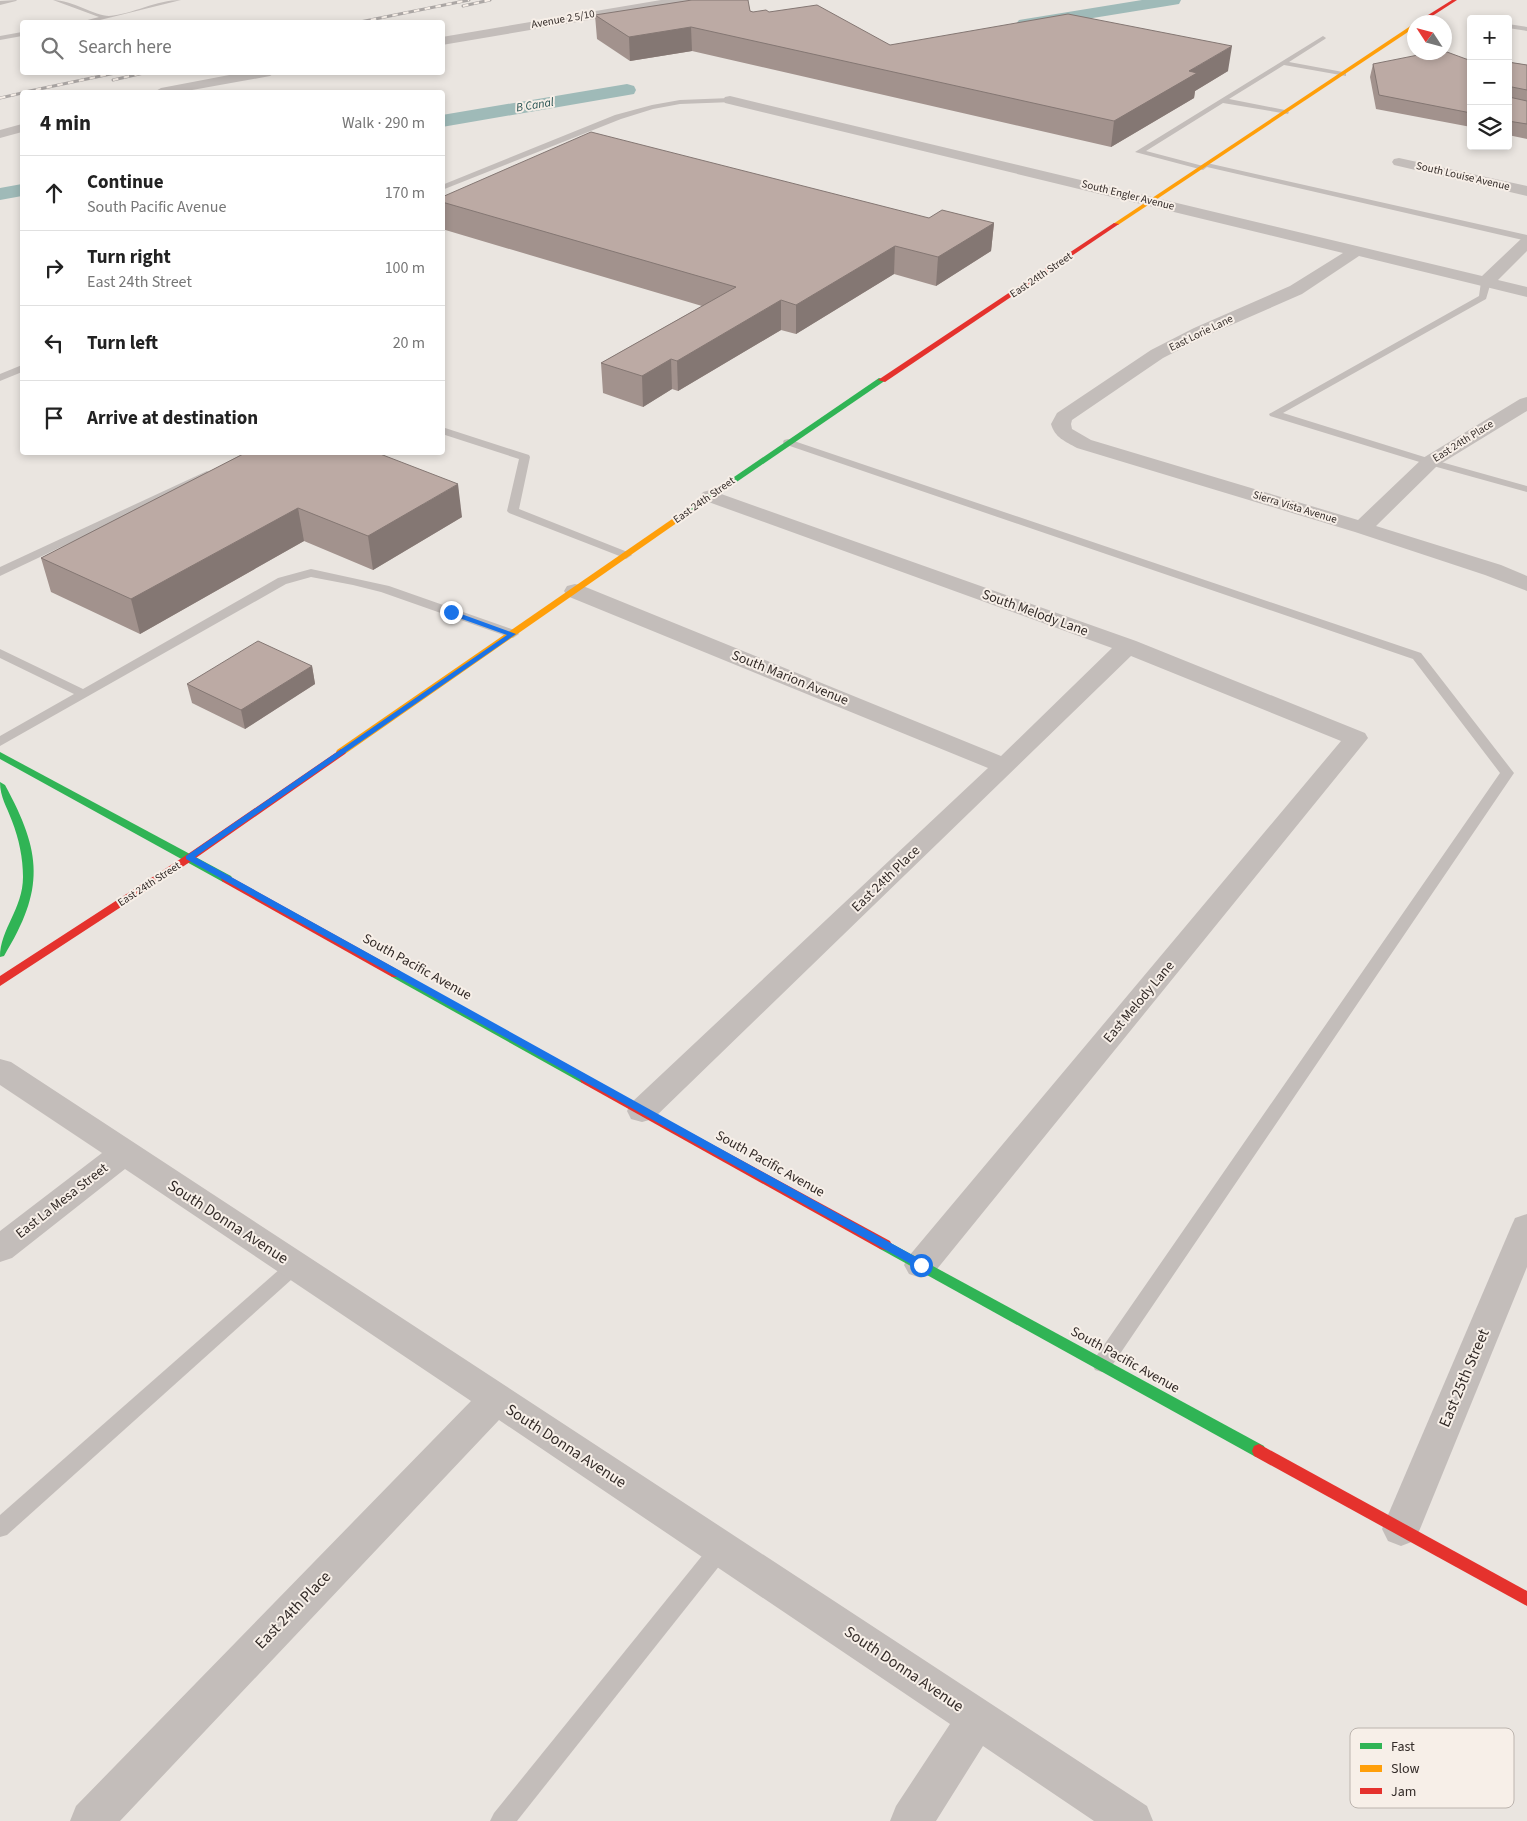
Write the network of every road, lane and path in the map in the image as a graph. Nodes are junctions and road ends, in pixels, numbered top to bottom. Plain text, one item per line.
1 (14, 0) edge
2 (56, 0) edge
3 (178, 0) edge
4 (683, 0) edge
5 (1455, 0) edge
6 (0, 2) edge
7 (1431, 15) edge
8 (107, 18) junction
9 (95, 20) edge
10 (1512, 27) edge
11 (1527, 29) edge
12 (1407, 31) edge
13 (20, 34) edge
14 (0, 38) edge
15 (1323, 38) dead end
16 (445, 40) edge
17 (1285, 62) junction
18 (1343, 74) junction
19 (254, 75) edge
20 (172, 90) edge
21 (730, 100) joint
22 (1222, 100) junction
23 (1285, 112) junction
24 (20, 129) edge
25 (0, 134) edge
26 (1399, 162) dead end
27 (1205, 166) junction
28 (445, 187) edge
29 (1527, 191) edge
30 (1152, 201) junction
31 (1527, 238) edge
32 (1527, 242) edge
33 (1356, 251) junction
34 (1486, 282) junction
35 (1527, 292) edge
36 (20, 369) edge
37 (0, 378) edge
38 (1527, 403) edge
39 (445, 431) edge
40 (1063, 432) joint
41 (788, 442) junction
42 (1430, 462) junction
43 (215, 470) edge
44 (1527, 489) edge
45 (710, 496) junction
46 (1362, 528) junction
47 (626, 554) junction
48 (0, 572) edge
49 (1527, 584) edge
50 (575, 591) junction
51 (513, 634) junction
52 (1128, 646) junction
53 (0, 652) edge
54 (83, 694) junction
55 (1356, 738) joint
56 (0, 742) edge
57 (0, 755) edge
58 (1006, 766) junction
59 (0, 785) edge
60 (189, 858) junction
61 (0, 953) edge
62 (0, 982) edge
63 (0, 1070) edge
64 (642, 1111) junction
65 (124, 1153) junction
66 (1527, 1227) edge
67 (0, 1249) edge
68 (921, 1265) junction
69 (295, 1266) junction
70 (1102, 1364) junction
71 (495, 1400) junction
72 (0, 1528) edge
73 (1401, 1529) junction
74 (720, 1548) junction
75 (1527, 1599) edge
76 (977, 1718) junction
77 (91, 1821) edge
78 (502, 1821) edge
79 (911, 1821) edge
80 (1132, 1821) edge

1 - 6 lane
2 - 8 lane
3 - 8 lane
4 - 16 street, Avenue 2 5/10
5 - 7 main road
8 - 9 lane
10 - 11 lane
12 - 18 main road, East 24th Street
13 - 14 lane
15 - 17 lane
17 - 18 lane
17 - 22 lane
18 - 23 main road, East 24th Street
19 - 20 street
21 - 28 lane
21 - 30 street, South Engler Avenue
22 - 23 lane
22 - 27 lane
23 - 27 main road, East 24th Street
24 - 25 street
26 - 29 street, South Louise Avenue
27 - 30 main road, East 24th Street
27 - 31 lane
30 - 33 street, South Engler Avenue
30 - 41 main road, East 24th Street
32 - 34 street
33 - 34 street, South Engler Avenue
33 - 40 street, East Lorie Lane
34 - 35 street, South Engler Avenue
34 - 42 lane
36 - 37 lane
38 - 42 street, East 24th Place
39 - 47 lane
40 - 46 street, Sierra Vista Avenue
41 - 45 main road, East 24th Street
41 - 70 lane
42 - 44 lane
42 - 46 street, East 24th Place
43 - 48 lane
45 - 47 main road, East 24th Street
45 - 52 street, South Melody Lane
46 - 49 street, Sierra Vista Avenue
47 - 50 main road, East 24th Street
50 - 51 main road, East 24th Street
50 - 58 street, South Marion Avenue
51 - 54 lane
51 - 60 main road, East 24th Street
52 - 55 street, South Melody Lane
52 - 58 street, East 24th Place
53 - 54 lane
54 - 56 lane
55 - 68 street, East Melody Lane
57 - 60 main road, South Pacific Avenue
58 - 64 street, East 24th Place
59 - 61 main road
60 - 62 main road, East 24th Street
60 - 64 main road, South Pacific Avenue
63 - 65 street, South Donna Avenue
64 - 68 main road, South Pacific Avenue
65 - 67 street, East La Mesa Street
65 - 69 street, South Donna Avenue
66 - 73 street, East 25th Street
68 - 70 main road, South Pacific Avenue
69 - 71 street, South Donna Avenue
69 - 72 lane
70 - 73 main road, South Pacific Avenue
71 - 74 street, South Donna Avenue
71 - 77 street, East 24th Place
73 - 75 main road, South Pacific Avenue
74 - 76 street, South Donna Avenue
74 - 78 lane
76 - 79 street
76 - 80 street, South Donna Avenue

